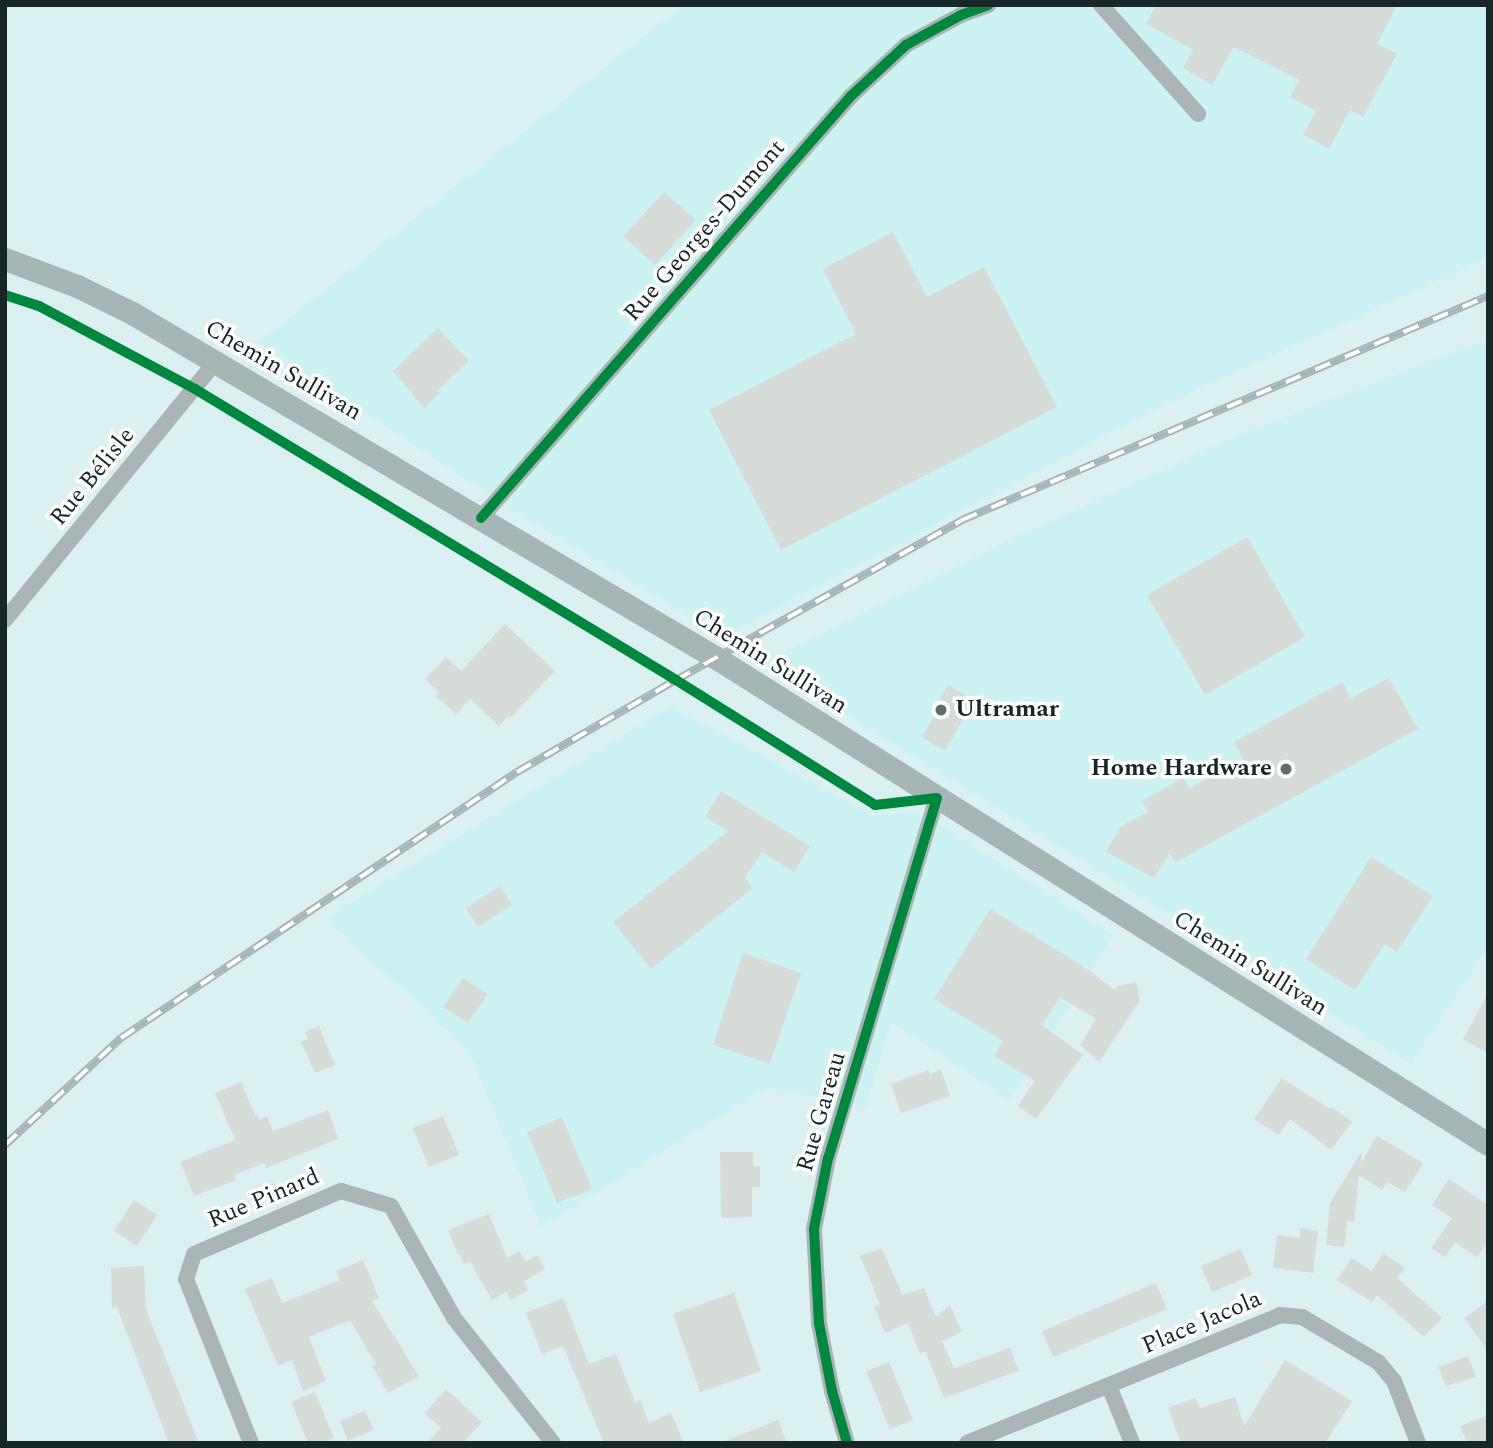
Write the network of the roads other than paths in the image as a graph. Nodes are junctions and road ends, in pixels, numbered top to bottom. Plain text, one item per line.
1 (988, 5) edge
2 (1101, 5) edge
3 (1198, 114) dead end
4 (5, 259) edge
5 (216, 361) junction
6 (481, 518) junction
7 (5, 621) edge
8 (937, 798) junction
9 (1488, 1144) edge
10 (1110, 1386) junction
11 (251, 1443) edge
12 (553, 1443) edge
13 (847, 1443) edge
14 (967, 1443) edge
15 (1132, 1443) edge
16 (1418, 1443) edge

1 - 6 street, Rue Georges-Dumont
2 - 3 street
4 - 5 main road, Chemin Sullivan
5 - 6 main road, Chemin Sullivan
5 - 7 street, Rue Bélisle
6 - 8 main road, Chemin Sullivan
8 - 9 main road, Chemin Sullivan
8 - 13 street, Rue Gareau
10 - 14 street, Place Jacola
10 - 15 street
10 - 16 street, Place Jacola
11 - 12 street, Rue Pinard

